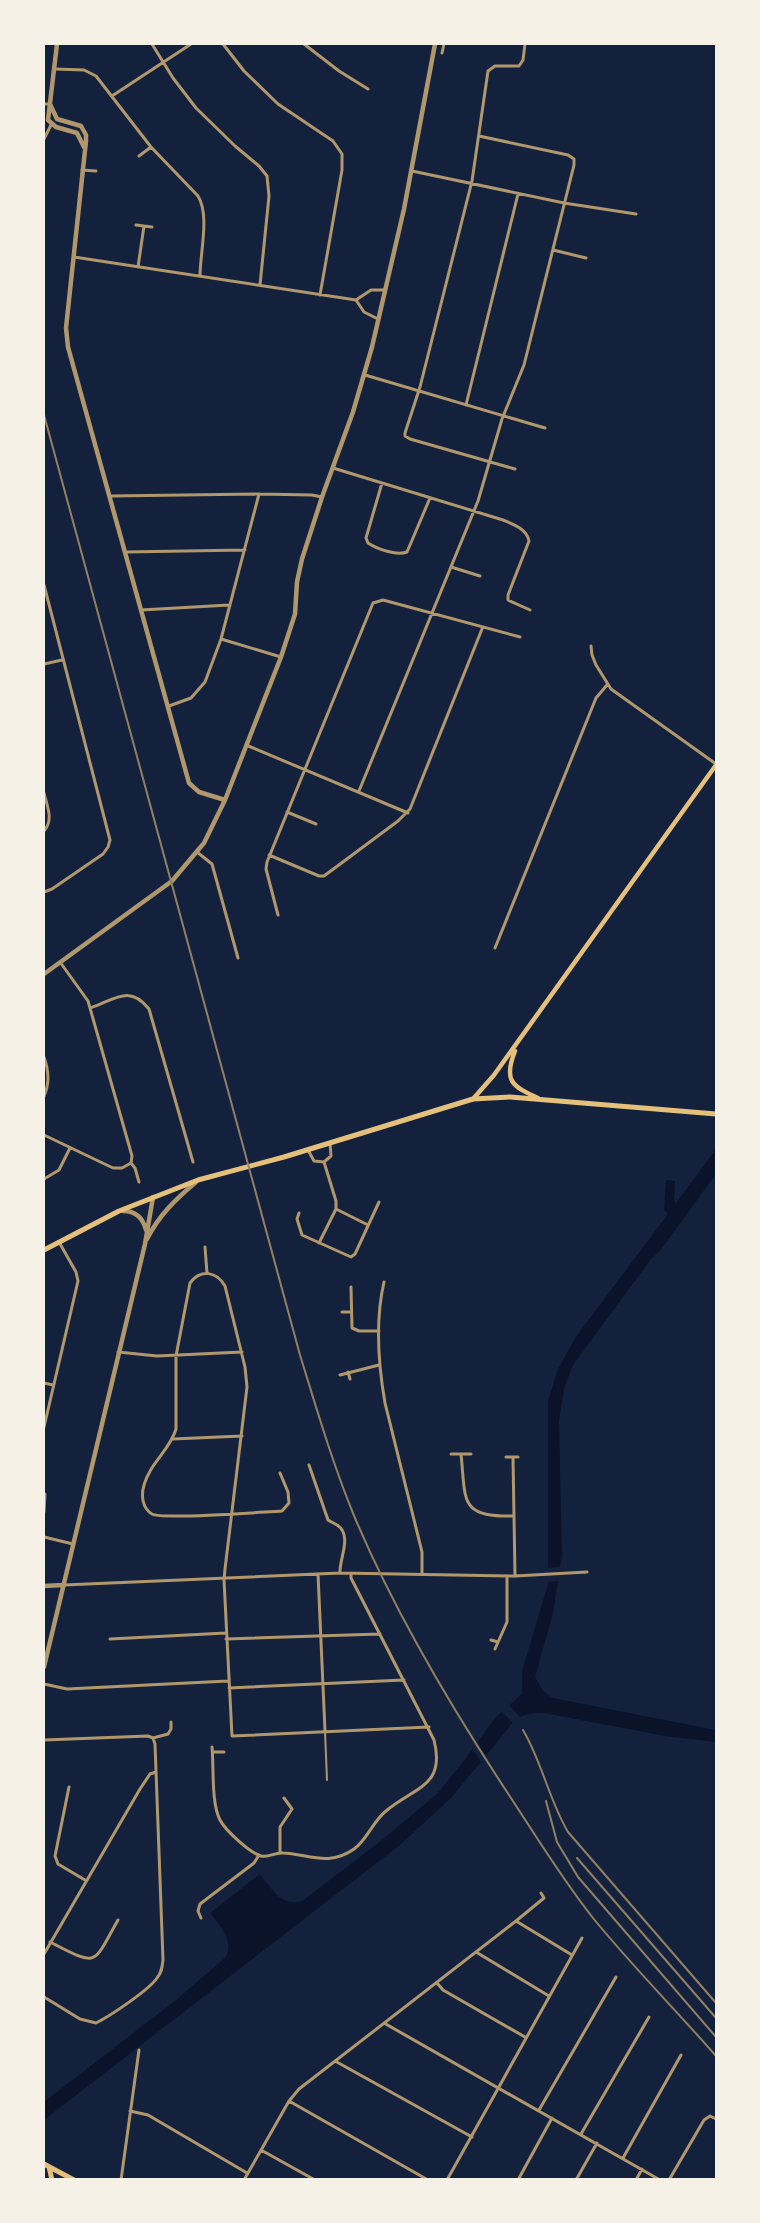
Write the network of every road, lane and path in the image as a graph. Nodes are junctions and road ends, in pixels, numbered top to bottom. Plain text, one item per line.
1 (57, 44) edge
2 (152, 44) edge
3 (190, 44) edge
4 (223, 44) edge
5 (304, 44) edge
6 (435, 44) edge
7 (444, 44) edge
8 (525, 44) edge
9 (442, 53) dead end
10 (163, 62) junction
11 (55, 69) junction
12 (368, 89) dead end
13 (112, 96) junction
14 (44, 104) edge
15 (50, 104) junction
16 (51, 124) junction
17 (479, 136) junction
18 (44, 139) edge
19 (151, 147) junction
20 (85, 149) junction
21 (139, 156) dead end
22 (82, 170) junction
23 (96, 171) dead end
24 (412, 171) junction
25 (471, 184) junction
26 (518, 194) junction
27 (564, 203) junction
28 (636, 214) dead end
29 (136, 225) dead end
30 (144, 226) junction
31 (152, 227) dead end
32 (553, 250) junction
33 (74, 256) junction
34 (586, 258) dead end
35 (138, 267) junction
36 (200, 276) junction
37 (261, 285) junction
38 (386, 291) junction
39 (320, 295) junction
40 (357, 300) junction
41 (380, 319) junction
42 (365, 375) junction
43 (419, 391) junction
44 (466, 405) junction
45 (504, 416) junction
46 (545, 428) dead end
47 (489, 462) junction
48 (333, 468) junction
49 (515, 469) dead end
50 (382, 483) junction
51 (259, 494) junction
52 (110, 496) junction
53 (322, 497) junction
54 (430, 498) junction
55 (474, 511) junction
56 (245, 550) junction
57 (125, 552) junction
58 (451, 567) junction
59 (480, 576) dead end
60 (44, 585) edge
61 (230, 605) junction
62 (141, 610) junction
63 (531, 610) dead end
64 (432, 614) junction
65 (483, 628) junction
66 (520, 637) dead end
67 (221, 639) junction
68 (591, 646) dead end
69 (281, 657) junction
70 (63, 660) junction
71 (44, 664) edge
72 (607, 685) junction
73 (168, 706) junction
74 (246, 745) junction
75 (717, 765) edge
76 (305, 769) junction
77 (359, 791) junction
78 (44, 793) edge
79 (225, 800) junction
80 (287, 812) junction
81 (408, 813) junction
82 (316, 824) dead end
83 (44, 831) edge
84 (197, 852) junction
85 (269, 855) junction
86 (44, 892) edge
87 (278, 915) dead end
88 (495, 948) dead end
89 (238, 958) dead end
90 (60, 962) junction
91 (44, 974) edge
92 (90, 1008) junction
93 (518, 1043) junction
94 (44, 1057) edge
95 (44, 1096) edge
96 (473, 1099) junction
97 (542, 1100) junction
98 (717, 1114) edge
99 (44, 1135) edge
100 (330, 1143) junction
101 (70, 1148) junction
102 (308, 1149) junction
103 (193, 1162) dead end
104 (324, 1162) junction
105 (131, 1163) junction
106 (44, 1179) edge
107 (198, 1180) junction
108 (139, 1182) dead end
109 (153, 1197) junction
110 (379, 1202) dead end
111 (336, 1209) junction
112 (119, 1211) junction
113 (299, 1213) dead end
114 (368, 1225) junction
115 (147, 1233) junction
116 (59, 1242) junction
117 (319, 1243) junction
118 (145, 1244) junction
119 (206, 1247) dead end
120 (44, 1250) edge
121 (207, 1273) junction
122 (384, 1282) dead end
123 (351, 1287) dead end
124 (342, 1312) dead end
125 (351, 1312) junction
126 (379, 1331) junction
127 (118, 1352) junction
128 (242, 1352) junction
129 (176, 1356) junction
130 (379, 1365) junction
131 (348, 1372) junction
132 (340, 1374) dead end
133 (350, 1378) dead end
134 (44, 1383) edge
135 (53, 1385) junction
136 (44, 1427) edge
137 (242, 1436) junction
138 (173, 1439) junction
139 (452, 1454) dead end
140 (461, 1454) junction
141 (471, 1454) dead end
142 (506, 1457) dead end
143 (513, 1457) junction
144 (518, 1457) dead end
145 (309, 1465) dead end
146 (280, 1473) dead end
147 (320, 1480) dead end
148 (315, 1482) junction
149 (44, 1494) edge
150 (52, 1494) dead end
151 (44, 1512) edge
152 (232, 1513) junction
153 (514, 1516) junction
154 (44, 1537) edge
155 (72, 1544) junction
156 (587, 1572) dead end
157 (340, 1573) junction
158 (351, 1573) junction
159 (318, 1574) junction
160 (422, 1574) junction
161 (507, 1576) junction
162 (515, 1576) junction
163 (224, 1578) junction
164 (63, 1585) junction
165 (44, 1586) edge
166 (226, 1633) junction
167 (380, 1634) junction
168 (321, 1635) junction
169 (110, 1638) dead end
170 (226, 1639) junction
171 (491, 1640) dead end
172 (498, 1642) junction
173 (495, 1649) dead end
174 (44, 1667) edge
175 (404, 1680) junction
176 (228, 1682) junction
177 (44, 1684) edge
178 (323, 1684) junction
179 (229, 1688) junction
180 (171, 1722) dead end
181 (429, 1727) junction
182 (325, 1731) junction
183 (153, 1738) junction
184 (44, 1740) edge
185 (212, 1747) dead end
186 (213, 1752) junction
187 (224, 1752) dead end
188 (156, 1772) junction
189 (327, 1780) dead end
190 (69, 1787) dead end
191 (284, 1798) dead end
192 (280, 1853) junction
193 (259, 1855) junction
194 (85, 1880) junction
195 (541, 1893) dead end
196 (201, 1918) dead end
197 (118, 1920) dead end
198 (516, 1921) junction
199 (582, 1938) dead end
200 (50, 1942) junction
201 (476, 1952) junction
202 (44, 1954) edge
203 (572, 1954) junction
204 (616, 1977) dead end
205 (437, 1983) junction
206 (549, 1996) junction
207 (44, 1997) edge
208 (649, 2017) dead end
209 (384, 2023) junction
210 (525, 2038) junction
211 (139, 2050) dead end
212 (681, 2055) dead end
213 (335, 2061) junction
214 (497, 2087) junction
215 (290, 2101) junction
216 (130, 2111) junction
217 (539, 2111) junction
218 (552, 2118) junction
219 (717, 2120) edge
220 (581, 2134) junction
221 (472, 2137) junction
222 (597, 2143) junction
223 (261, 2150) junction
224 (623, 2158) junction
225 (46, 2166) edge
226 (642, 2169) junction
227 (248, 2173) junction
228 (72, 2179) edge
229 (52, 2180) edge
230 (121, 2180) edge
231 (244, 2180) edge
232 (315, 2180) edge
233 (428, 2180) edge
234 (447, 2180) edge
235 (518, 2180) edge
236 (576, 2180) edge
237 (636, 2180) edge
238 (660, 2180) edge
239 (669, 2180) edge

1 - 11 street
2 - 10 street
3 - 10 street
4 - 39 street
5 - 12 street
6 - 24 street
7 - 9 street
8 - 17 street
10 - 13 street
10 - 37 street
11 - 13 street
11 - 15 street
13 - 19 street
14 - 15 street
15 - 16 street
15 - 20 street
16 - 18 street
16 - 20 street
17 - 25 street
17 - 27 street
19 - 21 street
19 - 36 street
20 - 22 street
22 - 23 street
22 - 33 street
24 - 25 street
24 - 38 street
25 - 26 street
25 - 43 street
26 - 27 street
26 - 44 street
27 - 28 street
27 - 32 street
29 - 30 street
30 - 31 street
30 - 35 street
32 - 34 street
32 - 45 street
33 - 35 street
33 - 52 street
35 - 36 street
36 - 37 street
37 - 39 street
38 - 40 street
38 - 41 street
39 - 40 street
40 - 41 street
41 - 42 street
42 - 43 street
42 - 48 street
43 - 44 street
43 - 47 street
44 - 45 street
45 - 46 street
45 - 47 street
47 - 49 street
47 - 55 street
48 - 50 street
48 - 53 street
50 - 54 street
50 - 54 street
51 - 52 street
51 - 53 street
51 - 56 street
52 - 57 street
53 - 69 street
54 - 55 street
55 - 58 street
55 - 63 street
56 - 57 street
56 - 61 street
57 - 62 street
58 - 59 street
58 - 64 street
60 - 70 street
61 - 62 street
61 - 67 street
62 - 73 street
64 - 65 street
64 - 76 street
64 - 77 street
65 - 66 street
65 - 81 street
67 - 69 street
67 - 73 street
68 - 72 street
69 - 74 street
70 - 71 street
70 - 86 street
72 - 75 street
72 - 88 street
73 - 79 street
74 - 76 street
74 - 79 street
75 - 93 main road
76 - 77 street
76 - 80 street
77 - 81 street
78 - 83 street
79 - 84 street
80 - 82 street
80 - 85 street
81 - 85 street
84 - 89 street
84 - 90 street
85 - 87 street
90 - 91 street
90 - 92 street
92 - 103 street
92 - 105 street
93 - 96 main road
93 - 97 main road
94 - 95 street
96 - 97 main road
96 - 100 main road
97 - 98 main road
99 - 101 street
100 - 102 main road
100 - 104 street
101 - 105 street
101 - 106 street
102 - 104 street
102 - 107 main road
104 - 111 street
105 - 108 street
107 - 109 main road
107 - 118 street
109 - 112 main road
109 - 115 street
110 - 114 street
111 - 114 street
111 - 117 street
112 - 115 street
112 - 116 main road
113 - 117 street
114 - 117 street
115 - 118 street
116 - 120 main road
116 - 135 street
118 - 127 street
119 - 121 street
121 - 128 street
121 - 129 street
122 - 126 street
123 - 125 street
124 - 125 street
125 - 126 street
126 - 130 street
127 - 129 street
127 - 155 street
128 - 129 street
128 - 137 street
129 - 138 street
130 - 131 street
130 - 160 street
131 - 132 street
131 - 133 street
134 - 135 street
135 - 136 street
137 - 138 street
137 - 152 street
138 - 152 street
139 - 140 street
140 - 141 street
140 - 153 street
142 - 143 street
143 - 144 street
143 - 153 street
145 - 148 street
146 - 152 street
147 - 148 street
148 - 157 street
149 - 150 street
149 - 151 street
152 - 163 street
153 - 162 street
154 - 155 street
155 - 164 street
156 - 162 street
157 - 158 street
157 - 159 street
158 - 160 street
158 - 167 street
159 - 163 street
159 - 168 street
160 - 161 street
161 - 162 street
161 - 172 street
163 - 164 street
163 - 166 street
164 - 165 street
164 - 174 street
166 - 169 street
166 - 170 street
167 - 168 street
167 - 175 street
168 - 170 street
168 - 178 street
170 - 176 street
171 - 172 street
172 - 173 street
175 - 178 street
175 - 181 street
176 - 177 street
176 - 179 street
178 - 179 street
178 - 182 street
179 - 182 street
180 - 183 street
181 - 182 street
181 - 192 street
182 - 189 street
183 - 184 street
183 - 188 street
185 - 186 street
186 - 187 street
186 - 193 street
188 - 194 street
188 - 207 street
190 - 194 street
191 - 192 street
192 - 193 street
193 - 196 street
194 - 200 street
195 - 198 street
197 - 200 street
198 - 201 street
198 - 203 street
199 - 203 street
200 - 202 street
201 - 205 street
201 - 206 street
203 - 206 street
204 - 217 street
205 - 209 street
205 - 210 street
206 - 210 street
208 - 220 street
209 - 213 street
209 - 214 street
210 - 214 street
211 - 216 street
212 - 224 street
213 - 215 street
213 - 221 street
214 - 217 street
214 - 221 street
215 - 223 street
215 - 233 street
216 - 227 street
216 - 230 street
217 - 218 street
218 - 220 street
218 - 235 street
219 - 239 street
220 - 222 street
221 - 234 street
222 - 224 street
222 - 236 street
223 - 227 street
223 - 232 street
224 - 226 street
225 - 228 main road
225 - 229 main road
226 - 237 street
226 - 238 street
227 - 231 street

